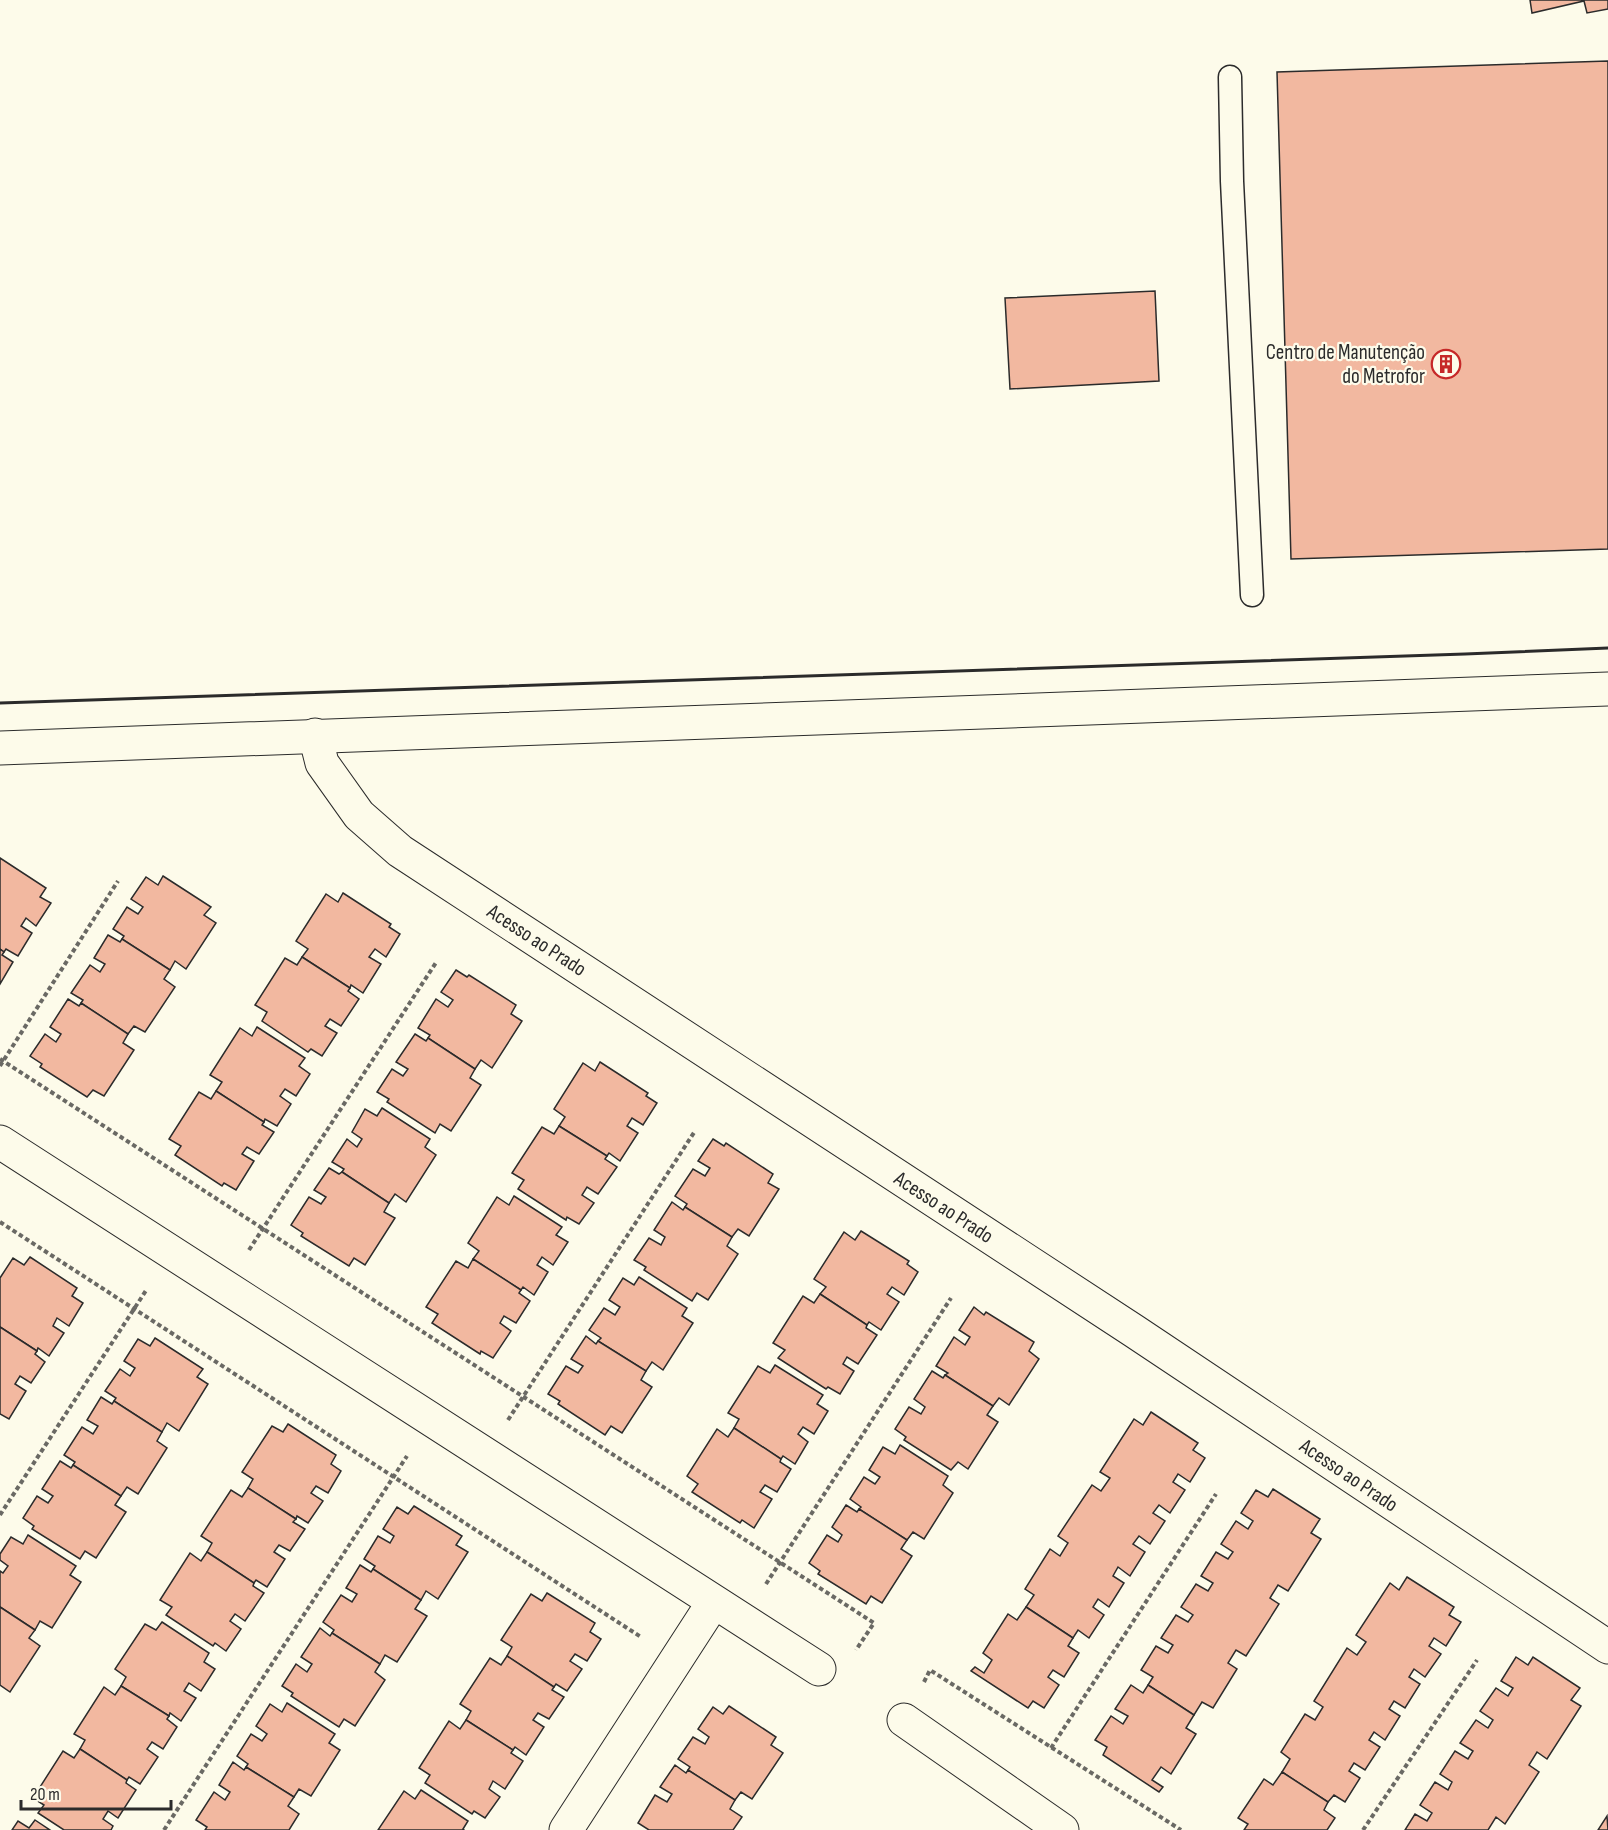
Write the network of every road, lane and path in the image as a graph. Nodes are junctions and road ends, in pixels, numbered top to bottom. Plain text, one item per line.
1 (1230, 77) dead end
2 (1252, 596) dead end
3 (1608, 689) edge
4 (315, 735) junction
5 (0, 748) edge
6 (118, 881) dead end
7 (437, 961) dead end
8 (1, 1062) edge
9 (695, 1131) dead end
10 (0, 1142) edge
11 (0, 1222) edge
12 (263, 1229) junction
13 (171, 1253) junction
14 (225, 1288) junction
15 (951, 1298) dead end
16 (135, 1309) junction
17 (523, 1396) junction
18 (431, 1420) junction
19 (485, 1455) junction
20 (394, 1477) junction
21 (1216, 1494) dead end
22 (0, 1515) edge
23 (780, 1562) junction
24 (713, 1603) junction
25 (742, 1621) junction
26 (644, 1640) dead end
27 (1608, 1647) edge
28 (856, 1651) dead end
29 (1477, 1660) dead end
30 (819, 1669) dead end
31 (904, 1720) joint
32 (1051, 1748) junction
33 (164, 1830) edge
34 (567, 1830) edge
35 (1062, 1830) edge
36 (1181, 1830) edge
37 (1363, 1830) edge

1 - 2 lane
3 - 4 street
4 - 5 street
4 - 27 street, Acesso ao Prado
6 - 8 path
7 - 12 path
8 - 12 path
9 - 17 path
10 - 13 street
11 - 16 path
12 - 14 path
12 - 17 path
13 - 14 street
13 - 16 path
14 - 18 street
15 - 23 path
16 - 20 path
16 - 22 path
17 - 19 path
17 - 23 path
18 - 19 street
18 - 20 path
19 - 24 street
20 - 26 path
20 - 33 path
21 - 32 path
23 - 25 path
23 - 28 path
24 - 25 street
24 - 34 street
25 - 30 street
29 - 37 path
31 - 32 path
31 - 35 street
32 - 36 path

